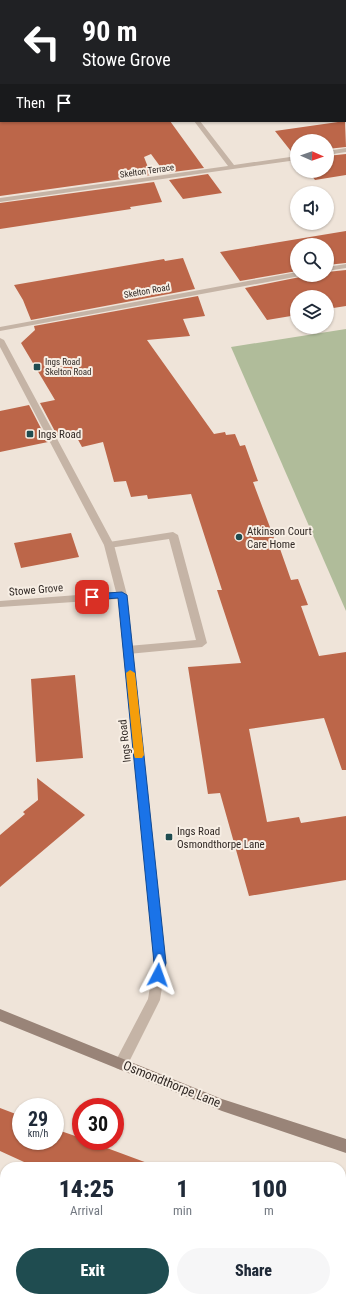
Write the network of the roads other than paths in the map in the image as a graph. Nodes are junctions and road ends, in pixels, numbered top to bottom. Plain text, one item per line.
1 (198, 122) edge
2 (346, 150) edge
3 (334, 152) edge
4 (290, 159) edge
5 (233, 168) junction
6 (0, 200) edge
7 (346, 266) edge
8 (334, 268) edge
9 (290, 275) edge
10 (0, 329) edge
11 (0, 340) edge
12 (109, 545) junction
13 (122, 595) junction
14 (0, 604) edge
15 (128, 650) junction
16 (0, 1015) edge
17 (121, 1064) junction
18 (346, 1146) edge

1 - 5 street
2 - 3 street
4 - 5 street, Skelton Terrace
5 - 6 street, Skelton Terrace
7 - 8 street
9 - 10 street, Skelton Road
11 - 12 street, Ings Road
12 - 13 street, Ings Road
12 - 15 street
13 - 14 street, Stowe Grove
13 - 15 street, Ings Road
15 - 17 street, Ings Road
16 - 17 street, Osmondthorpe Lane
17 - 18 street, Osmondthorpe Lane

